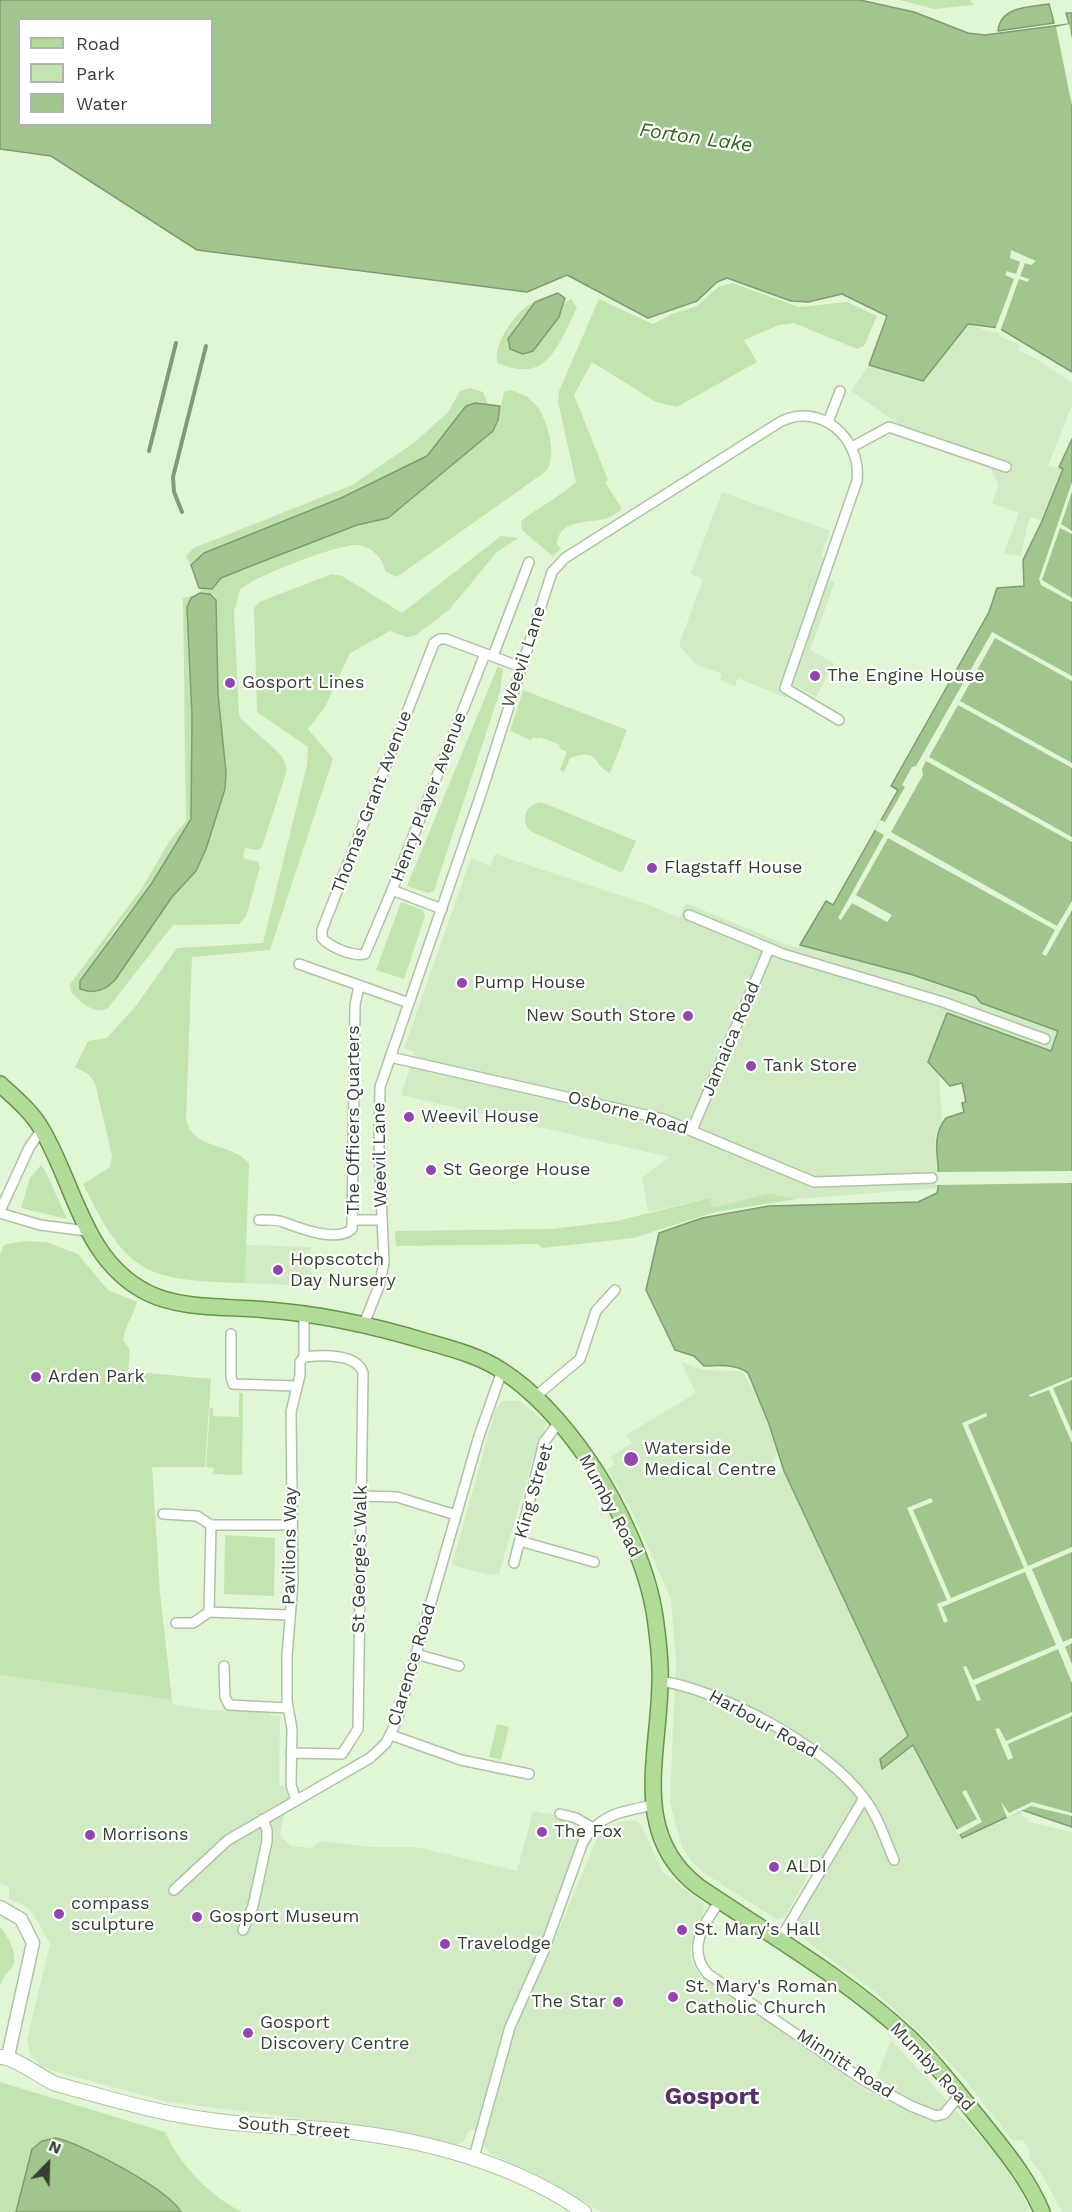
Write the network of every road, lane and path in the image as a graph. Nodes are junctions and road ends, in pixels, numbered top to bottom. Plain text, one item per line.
1 (840, 391) dead end
2 (828, 422) junction
3 (852, 447) junction
4 (1006, 467) dead end
5 (529, 562) dead end
6 (489, 655) junction
7 (521, 667) junction
8 (839, 720) dead end
9 (392, 890) junction
10 (442, 909) junction
11 (689, 915) dead end
12 (769, 949) junction
13 (299, 964) dead end
14 (359, 986) junction
15 (409, 1004) junction
16 (1045, 1039) dead end
17 (390, 1057) junction
18 (0, 1084) edge
19 (42, 1129) junction
20 (692, 1130) junction
21 (932, 1178) dead end
22 (0, 1212) edge
23 (259, 1220) dead end
24 (354, 1220) junction
25 (382, 1221) junction
26 (87, 1231) junction
27 (615, 1290) dead end
28 (304, 1313) junction
29 (364, 1324) junction
30 (231, 1335) dead end
31 (304, 1357) junction
32 (502, 1371) junction
33 (297, 1386) junction
34 (536, 1396) junction
35 (560, 1421) junction
36 (361, 1496) junction
37 (163, 1514) dead end
38 (456, 1515) junction
39 (211, 1525) junction
40 (292, 1525) junction
41 (520, 1540) junction
42 (594, 1562) dead end
43 (514, 1563) dead end
44 (209, 1612) junction
45 (289, 1615) junction
46 (176, 1623) dead end
47 (416, 1654) junction
48 (224, 1666) dead end
49 (459, 1666) dead end
50 (660, 1681) junction
51 (288, 1708) junction
52 (392, 1735) junction
53 (291, 1756) junction
54 (530, 1774) dead end
55 (864, 1798) junction
56 (296, 1800) junction
57 (654, 1805) junction
58 (560, 1814) dead end
59 (263, 1819) junction
60 (591, 1827) junction
61 (894, 1860) dead end
62 (173, 1876) dead end
63 (182, 1881) junction
64 (174, 1890) dead end
65 (720, 1901) junction
66 (0, 1907) edge
67 (243, 1930) dead end
68 (779, 1941) junction
69 (4, 2057) edge
70 (960, 2095) junction
71 (474, 2157) junction
72 (584, 2212) edge
73 (1042, 2212) edge

1 - 2 street
2 - 3 street
2 - 7 street, Weevil Lane
3 - 4 street
3 - 8 street
5 - 6 street, Henry Player Avenue
6 - 7 street, Thomas Grant Avenue
6 - 9 street, Henry Player Avenue
6 - 9 street, Thomas Grant Avenue
7 - 10 street, Weevil Lane
9 - 10 street, Henry Player Avenue
10 - 15 street, Weevil Lane
11 - 12 street
12 - 16 street
12 - 20 street, Jamaica Road
13 - 14 street
14 - 15 street
14 - 24 street, The Officers Quarters
15 - 17 street, Weevil Lane
17 - 20 street, Osborne Road
17 - 25 street, Weevil Lane
18 - 19 main road, Mumby Road
19 - 22 street
19 - 26 main road, Mumby Road
20 - 21 street, Osborne Road
22 - 26 street
23 - 24 street, The Officers Quarters
24 - 25 street
25 - 29 street, Weevil Lane
26 - 28 main road, Mumby Road
27 - 34 street
28 - 29 main road, Mumby Road
28 - 31 street, Pavilions Way
29 - 32 main road, Mumby Road
30 - 33 street
31 - 33 street, Pavilions Way
31 - 36 street, St George's Walk
32 - 34 main road, Mumby Road
32 - 38 street, Clarence Road
33 - 40 street, Pavilions Way
34 - 35 main road, Mumby Road
35 - 41 street, King Street
35 - 50 main road, Mumby Road
36 - 38 street
36 - 53 street, St George's Walk
37 - 39 street
38 - 47 street, Clarence Road
39 - 40 street
39 - 44 street
40 - 45 street, Pavilions Way
41 - 42 street
41 - 43 street, King Street
44 - 45 street
44 - 46 street
45 - 51 street, Pavilions Way
47 - 49 street
47 - 52 street, Clarence Road
48 - 51 street
50 - 55 street, Harbour Road
50 - 57 main road, Mumby Road
51 - 53 street, Pavilions Way
52 - 54 street
52 - 56 street, Clarence Road
53 - 56 street, Pavilions Way
55 - 61 street, Harbour Road
55 - 68 street
56 - 59 street, Clarence Road
57 - 60 street
57 - 65 main road, Mumby Road
58 - 60 street
59 - 63 street, Clarence Road
59 - 67 street
60 - 71 street
62 - 63 street
63 - 64 street, Clarence Road
65 - 68 main road, Mumby Road
65 - 70 street, Minnitt Road
66 - 69 street
68 - 70 main road, Mumby Road
69 - 71 main road, South Street
70 - 73 main road, Mumby Road
71 - 72 main road, South Street

